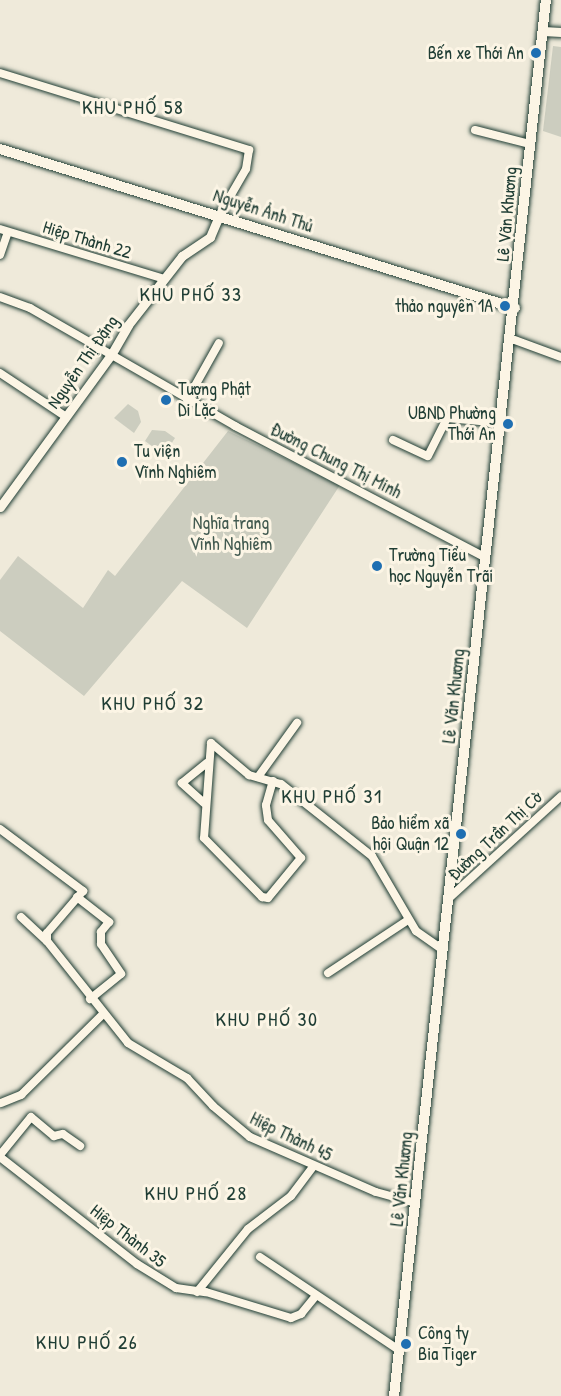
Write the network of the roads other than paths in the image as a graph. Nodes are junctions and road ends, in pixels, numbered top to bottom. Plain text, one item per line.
1 (546, 0) edge
2 (543, 31) junction
3 (561, 32) edge
4 (0, 73) edge
5 (475, 130) dead end
6 (530, 144) junction
7 (0, 149) edge
8 (220, 214) junction
9 (4, 230) edge
10 (0, 255) edge
11 (165, 279) junction
12 (0, 297) edge
13 (515, 308) junction
14 (512, 339) junction
15 (219, 344) dead end
16 (111, 355) junction
17 (561, 357) edge
18 (0, 373) edge
19 (187, 400) junction
20 (65, 416) junction
21 (502, 423) junction
22 (393, 440) dead end
23 (0, 507) edge
24 (485, 557) junction
25 (297, 723) dead end
26 (207, 764) junction
27 (258, 777) junction
28 (273, 781) junction
29 (561, 796) edge
30 (204, 803) junction
31 (0, 829) edge
32 (77, 897) junction
33 (448, 899) junction
34 (21, 917) dead end
35 (408, 920) junction
36 (47, 941) junction
37 (442, 949) junction
38 (328, 974) dead end
39 (90, 999) junction
40 (102, 1015) junction
41 (1, 1103) edge
42 (80, 1146) dead end
43 (0, 1156) edge
44 (314, 1166) junction
45 (416, 1203) junction
46 (260, 1257) dead end
47 (196, 1292) junction
48 (315, 1297) junction
49 (399, 1350) junction
50 (394, 1396) edge

1 - 2 main road, Lê Văn Khương
2 - 3 street
2 - 6 main road, Lê Văn Khương
4 - 8 street
5 - 6 street
6 - 13 main road, Lê Văn Khương
7 - 8 main road, Nguyễn Ảnh Thủ
8 - 11 street, Nguyễn Thị Đặng
8 - 13 main road, Nguyễn Ảnh Thủ
9 - 10 street
9 - 11 street, Hiệp Thành 22
11 - 16 street, Nguyễn Thị Đặng
12 - 16 street, Đường Chung Thị Minh
13 - 14 main road, Lê Văn Khương
14 - 17 street
14 - 21 main road, Lê Văn Khương
15 - 19 street
16 - 19 street, Đường Chung Thị Minh
16 - 20 street, Nguyễn Thị Đặng
18 - 20 street
19 - 24 street, Đường Chung Thị Minh
20 - 23 street, Nguyễn Thị Đặng
21 - 22 street
21 - 24 main road, Lê Văn Khương
24 - 33 main road, Lê Văn Khương
25 - 27 street
26 - 27 street
26 - 30 street
26 - 30 street
27 - 28 street
28 - 30 street
28 - 35 street
29 - 33 street, Đường Trần Thị Cờ
31 - 32 street
32 - 36 street
32 - 39 street
33 - 37 main road, Lê Văn Khương
34 - 36 street, Hiệp Thành 45
35 - 37 street
35 - 38 street
36 - 39 street, Hiệp Thành 45
37 - 45 main road, Lê Văn Khương
39 - 40 street, Hiệp Thành 45
40 - 41 street
40 - 44 street, Hiệp Thành 45
42 - 43 street
43 - 47 street, Hiệp Thành 35
44 - 45 street, Hiệp Thành 45
44 - 47 street
45 - 49 main road, Lê Văn Khương
46 - 48 street
47 - 48 street, Hiệp Thành 35
48 - 49 street
49 - 50 main road, Lê Văn Khương

